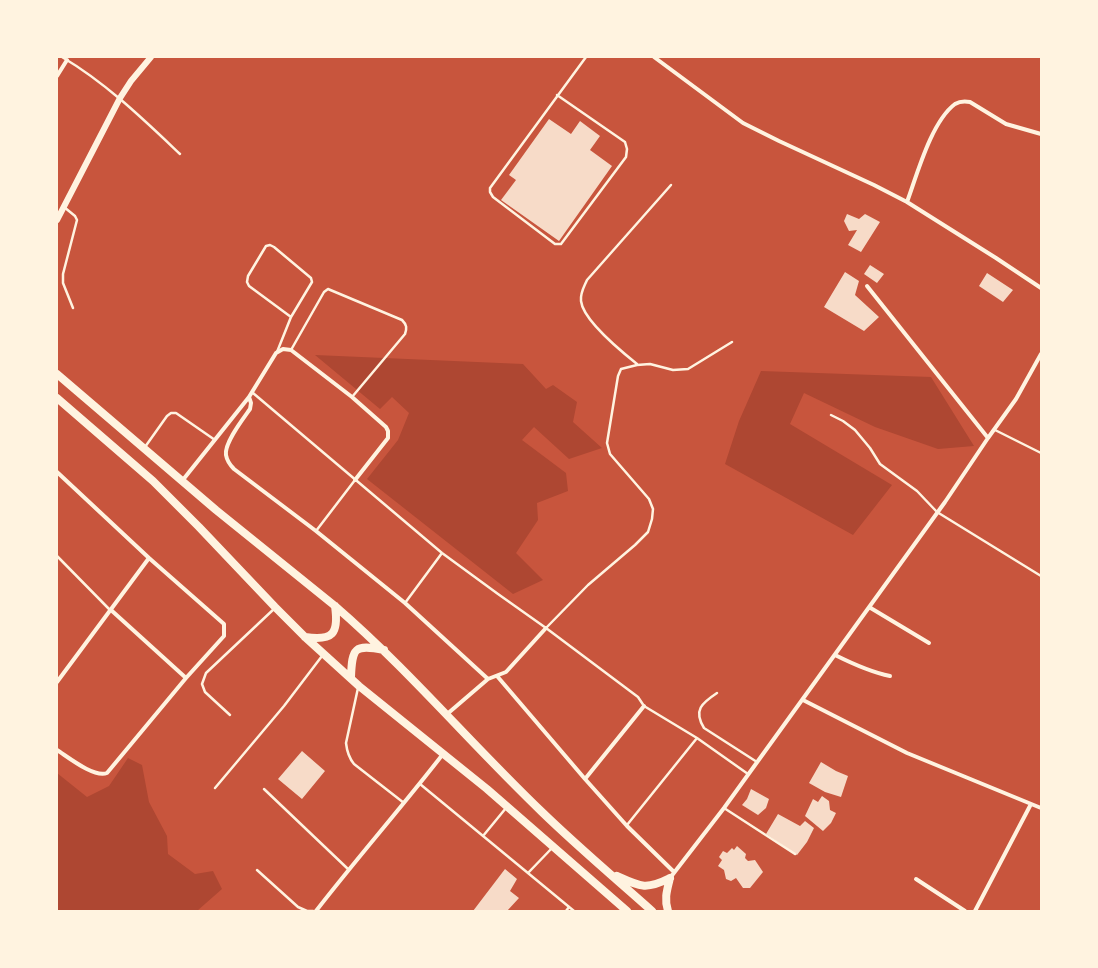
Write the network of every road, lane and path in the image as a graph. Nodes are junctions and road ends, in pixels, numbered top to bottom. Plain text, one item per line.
1 (62, 57) edge
2 (150, 57) edge
3 (586, 57) edge
4 (654, 57) edge
5 (68, 59) edge
6 (57, 76) edge
7 (557, 95) junction
8 (120, 98) junction
9 (1041, 134) edge
10 (180, 154) dead end
11 (671, 185) dead end
12 (907, 202) junction
13 (64, 207) junction
14 (57, 219) edge
15 (867, 286) dead end
16 (1041, 288) edge
17 (73, 308) dead end
18 (291, 317) junction
19 (732, 342) dead end
20 (290, 350) junction
21 (276, 353) junction
22 (1041, 354) edge
23 (637, 365) junction
24 (57, 374) edge
25 (251, 395) junction
26 (352, 397) junction
27 (60, 401) edge
28 (831, 415) dead end
29 (994, 430) junction
30 (988, 438) junction
31 (215, 440) junction
32 (143, 449) junction
33 (1041, 453) edge
34 (57, 472) edge
35 (355, 480) junction
36 (182, 482) junction
37 (937, 512) junction
38 (316, 531) junction
39 (442, 553) junction
40 (57, 556) edge
41 (149, 558) junction
42 (1041, 576) edge
43 (405, 603) junction
44 (336, 606) junction
45 (275, 607) junction
46 (869, 607) junction
47 (110, 610) junction
48 (546, 628) junction
49 (305, 637) junction
50 (929, 643) dead end
51 (384, 650) junction
52 (324, 654) junction
53 (835, 655) junction
54 (497, 676) junction
55 (890, 676) dead end
56 (351, 677) junction
57 (186, 678) junction
58 (488, 679) junction
59 (57, 682) edge
60 (359, 686) junction
61 (717, 693) dead end
62 (803, 700) junction
63 (644, 706) junction
64 (230, 715) dead end
65 (446, 715) junction
66 (697, 738) junction
67 (57, 750) edge
68 (444, 754) junction
69 (758, 762) junction
70 (748, 774) junction
71 (585, 779) junction
72 (420, 784) junction
73 (215, 788) dead end
74 (264, 789) dead end
75 (404, 804) junction
76 (1031, 804) junction
77 (508, 806) junction
78 (724, 808) junction
79 (1041, 808) edge
80 (626, 826) junction
81 (483, 836) junction
82 (554, 846) junction
83 (795, 854) dead end
84 (348, 869) junction
85 (257, 870) dead end
86 (528, 873) junction
87 (609, 873) junction
88 (672, 875) junction
89 (916, 879) dead end
90 (615, 900) junction
91 (569, 907) junction
92 (313, 911) edge
93 (316, 911) edge
94 (566, 911) edge
95 (574, 911) edge
96 (619, 911) edge
97 (627, 911) edge
98 (652, 911) edge
99 (668, 911) edge
100 (965, 911) edge
101 (975, 911) edge

1 - 5 lane
2 - 8 street
3 - 7 lane
4 - 12 street
5 - 6 street
5 - 8 lane
7 - 7 lane
8 - 10 lane
8 - 13 street
9 - 12 street
11 - 23 lane
12 - 16 street
13 - 14 street
13 - 17 lane
15 - 30 street
18 - 18 lane
18 - 21 lane
19 - 23 lane
20 - 21 street
20 - 26 street
20 - 26 lane
21 - 25 street
22 - 29 street
23 - 48 lane
24 - 32 highway
25 - 31 street
25 - 35 lane
25 - 38 street
26 - 35 street
27 - 45 highway
28 - 37 lane
29 - 30 street
29 - 33 lane
30 - 37 street
31 - 32 lane
31 - 36 street
32 - 36 highway
34 - 41 street
35 - 38 lane
35 - 39 lane
36 - 44 highway
37 - 42 lane
37 - 46 street
38 - 43 street
39 - 43 lane
39 - 48 lane
40 - 47 lane
41 - 47 street
41 - 57 street
43 - 58 street
44 - 49 highway
44 - 51 highway
45 - 49 highway
45 - 64 lane
46 - 50 street
46 - 53 street
47 - 57 street
47 - 59 street
48 - 54 street
48 - 63 lane
49 - 52 highway
51 - 56 highway
51 - 65 highway
52 - 56 highway
52 - 73 lane
53 - 55 street
53 - 62 street
54 - 58 street
54 - 71 street
56 - 60 highway
57 - 67 street
58 - 65 street
60 - 68 highway
60 - 75 lane
61 - 69 lane
62 - 69 street
62 - 76 street
63 - 66 lane
63 - 71 street
65 - 87 highway
66 - 70 lane
66 - 80 lane
68 - 72 street
68 - 77 highway
69 - 70 street
70 - 78 street
71 - 80 street
72 - 75 street
72 - 81 lane
74 - 84 lane
75 - 84 street
76 - 79 street
76 - 101 street
77 - 81 lane
77 - 82 highway
78 - 83 lane
78 - 88 street
80 - 88 street
81 - 86 lane
82 - 86 lane
82 - 90 highway
84 - 93 street
85 - 92 lane
86 - 91 lane
87 - 88 highway
87 - 98 highway
88 - 99 highway
89 - 100 street
90 - 96 highway
90 - 97 highway
91 - 94 lane
91 - 95 lane

